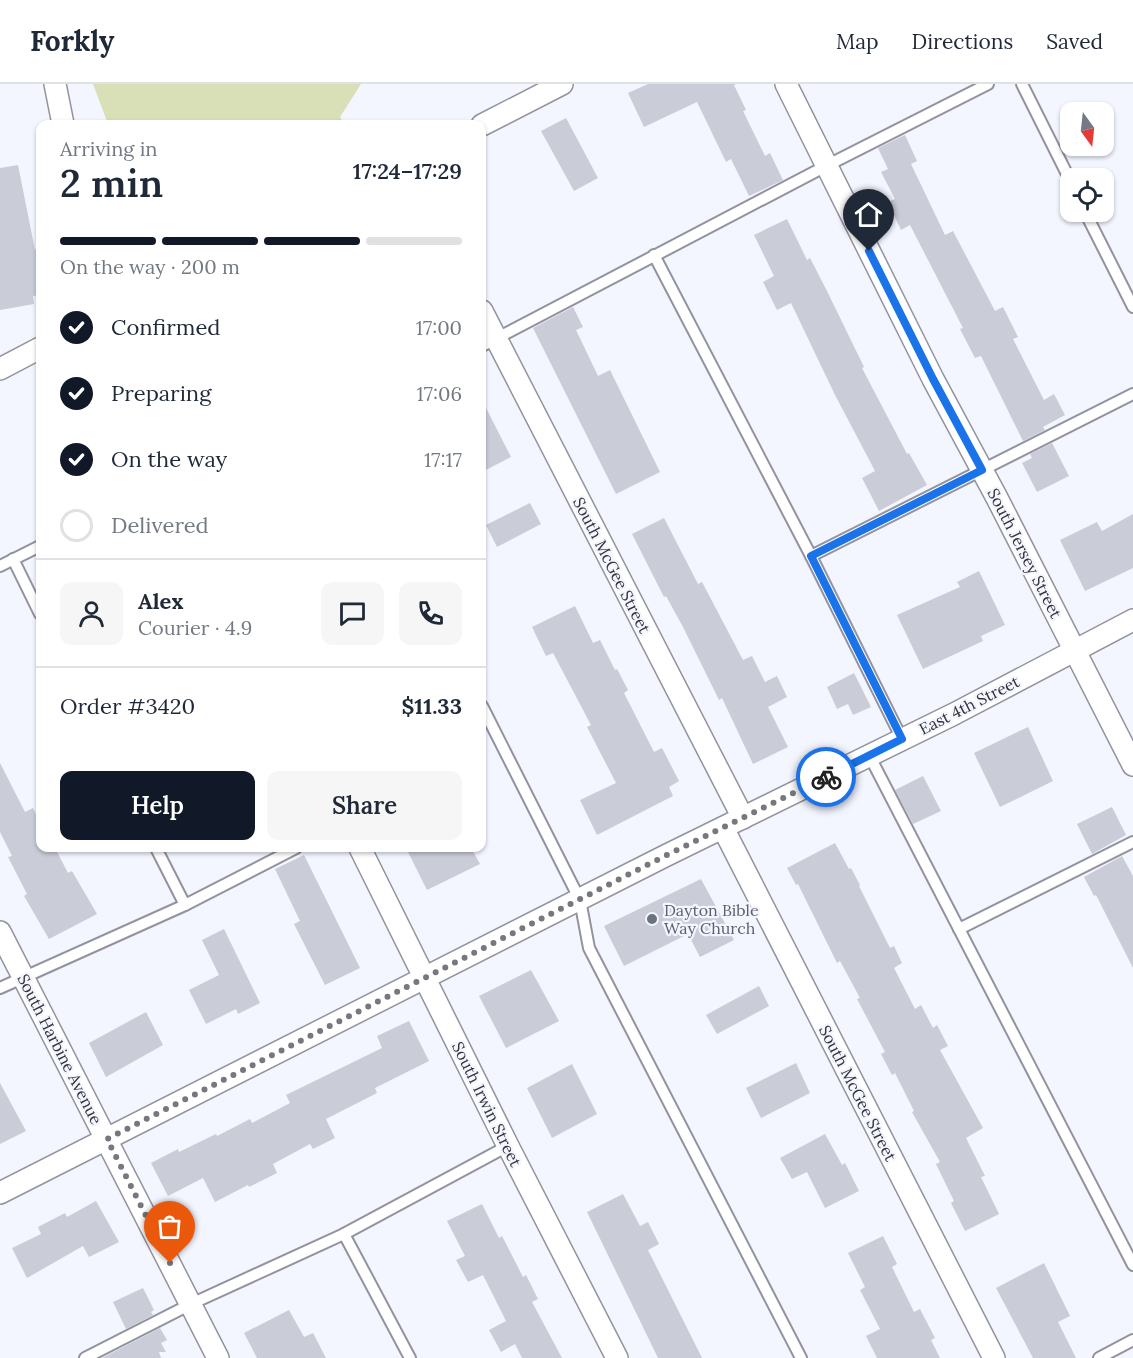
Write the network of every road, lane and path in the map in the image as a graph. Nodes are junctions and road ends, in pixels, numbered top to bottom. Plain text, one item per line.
1 (55, 84) edge
2 (562, 84) edge
3 (786, 84) edge
4 (988, 84) edge
5 (1022, 84) edge
6 (62, 120) edge
7 (486, 123) edge
8 (826, 166) junction
9 (1064, 168) edge
10 (1090, 222) edge
11 (654, 255) junction
12 (1133, 307) edge
13 (489, 343) edge
14 (36, 350) edge
15 (0, 369) edge
16 (1133, 394) edge
17 (982, 470) junction
18 (36, 548) edge
19 (811, 556) junction
20 (13, 559) junction
21 (0, 566) edge
22 (36, 606) edge
23 (1133, 620) edge
24 (1074, 650) junction
25 (486, 714) edge
26 (902, 739) junction
27 (869, 755) junction
28 (1133, 765) edge
29 (743, 818) junction
30 (723, 828) junction
31 (1133, 842) edge
32 (158, 852) edge
33 (288, 852) edge
34 (362, 852) edge
35 (580, 900) junction
36 (185, 905) junction
37 (959, 929) junction
38 (0, 932) edge
39 (23, 977) junction
40 (426, 979) junction
41 (0, 988) edge
42 (107, 1139) junction
43 (508, 1146) junction
44 (0, 1193) edge
45 (344, 1234) junction
46 (1133, 1265) edge
47 (191, 1304) junction
48 (1133, 1340) edge
49 (85, 1358) edge
50 (218, 1358) edge
51 (410, 1358) edge
52 (617, 1358) edge
53 (801, 1358) edge
54 (994, 1358) edge
55 (1099, 1358) edge

1 - 6 street
2 - 7 street
3 - 8 street, South Jersey Street
4 - 8 lane
5 - 9 lane
8 - 11 lane
8 - 17 street, South Jersey Street
10 - 12 lane
11 - 13 lane
11 - 19 lane
13 - 29 street, South McGee Street
14 - 15 street
16 - 17 lane
17 - 19 lane
17 - 24 street, South Jersey Street
18 - 20 lane
19 - 26 lane
20 - 21 lane
20 - 22 lane
23 - 24 street, East 4th Street
24 - 26 street, East 4th Street
24 - 28 street, South Jersey Street
25 - 35 lane
26 - 27 street, East 4th Street
27 - 29 street, East 4th Street
27 - 37 lane
29 - 30 street, East 4th Street
30 - 35 street, East 4th Street
30 - 54 street, South McGee Street
31 - 37 lane
32 - 36 lane
33 - 36 lane
34 - 40 street, South Irwin Street
35 - 40 street, East 4th Street
35 - 53 lane
36 - 39 lane
37 - 46 lane
38 - 39 street, South Harbine Avenue
39 - 41 lane
39 - 42 street, South Harbine Avenue
40 - 42 street, East 4th Street
40 - 43 street, South Irwin Street
42 - 44 street, East 4th Street
42 - 47 street, South Harbine Avenue
43 - 45 lane
43 - 52 street, South Irwin Street
45 - 47 lane
45 - 51 lane
47 - 49 lane
47 - 50 street, South Harbine Avenue
48 - 55 lane

